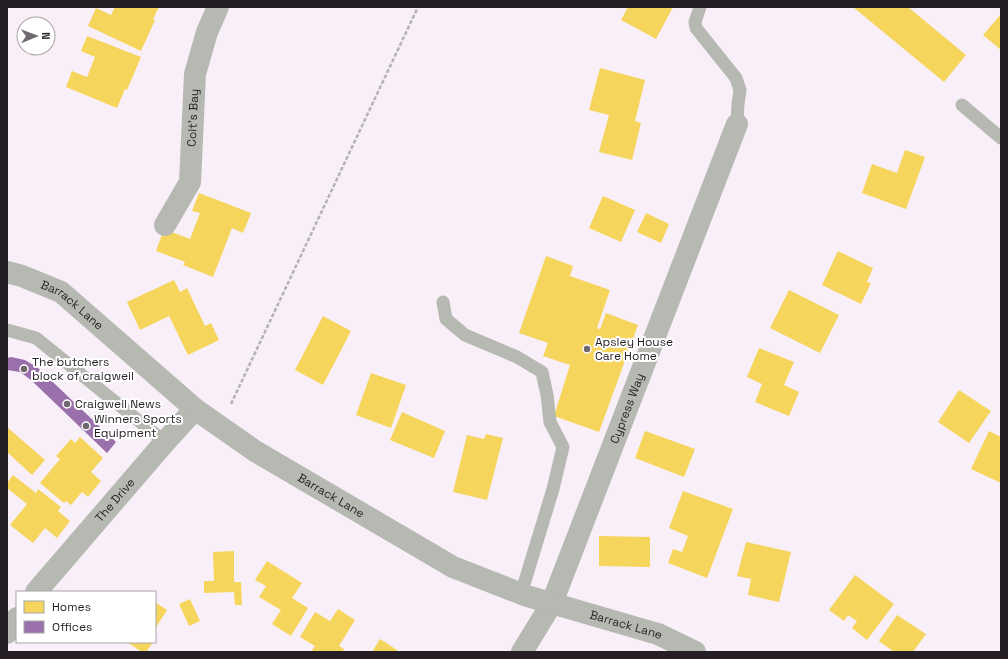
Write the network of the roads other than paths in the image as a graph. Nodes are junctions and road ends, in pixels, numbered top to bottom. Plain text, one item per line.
1 (218, 7) edge
2 (700, 7) edge
3 (962, 105) dead end
4 (737, 124) joint
5 (1001, 138) edge
6 (165, 225) dead end
7 (7, 272) edge
8 (443, 302) dead end
9 (7, 330) edge
10 (195, 409) junction
11 (165, 442) junction
12 (37, 591) edge
13 (521, 594) junction
14 (552, 603) junction
15 (16, 620) edge
16 (7, 633) edge
17 (522, 652) edge
18 (695, 652) edge

1 - 6 street, Colt's Bay
2 - 4 lane
3 - 5 lane
4 - 14 street, Cypress Way
7 - 10 street, Barrack Lane
8 - 13 lane
9 - 11 lane
10 - 11 street, The Drive
10 - 13 street, Barrack Lane
11 - 12 street, The Drive
13 - 14 street, Barrack Lane
14 - 17 street, Cypress Way
14 - 18 street, Barrack Lane
15 - 16 street

